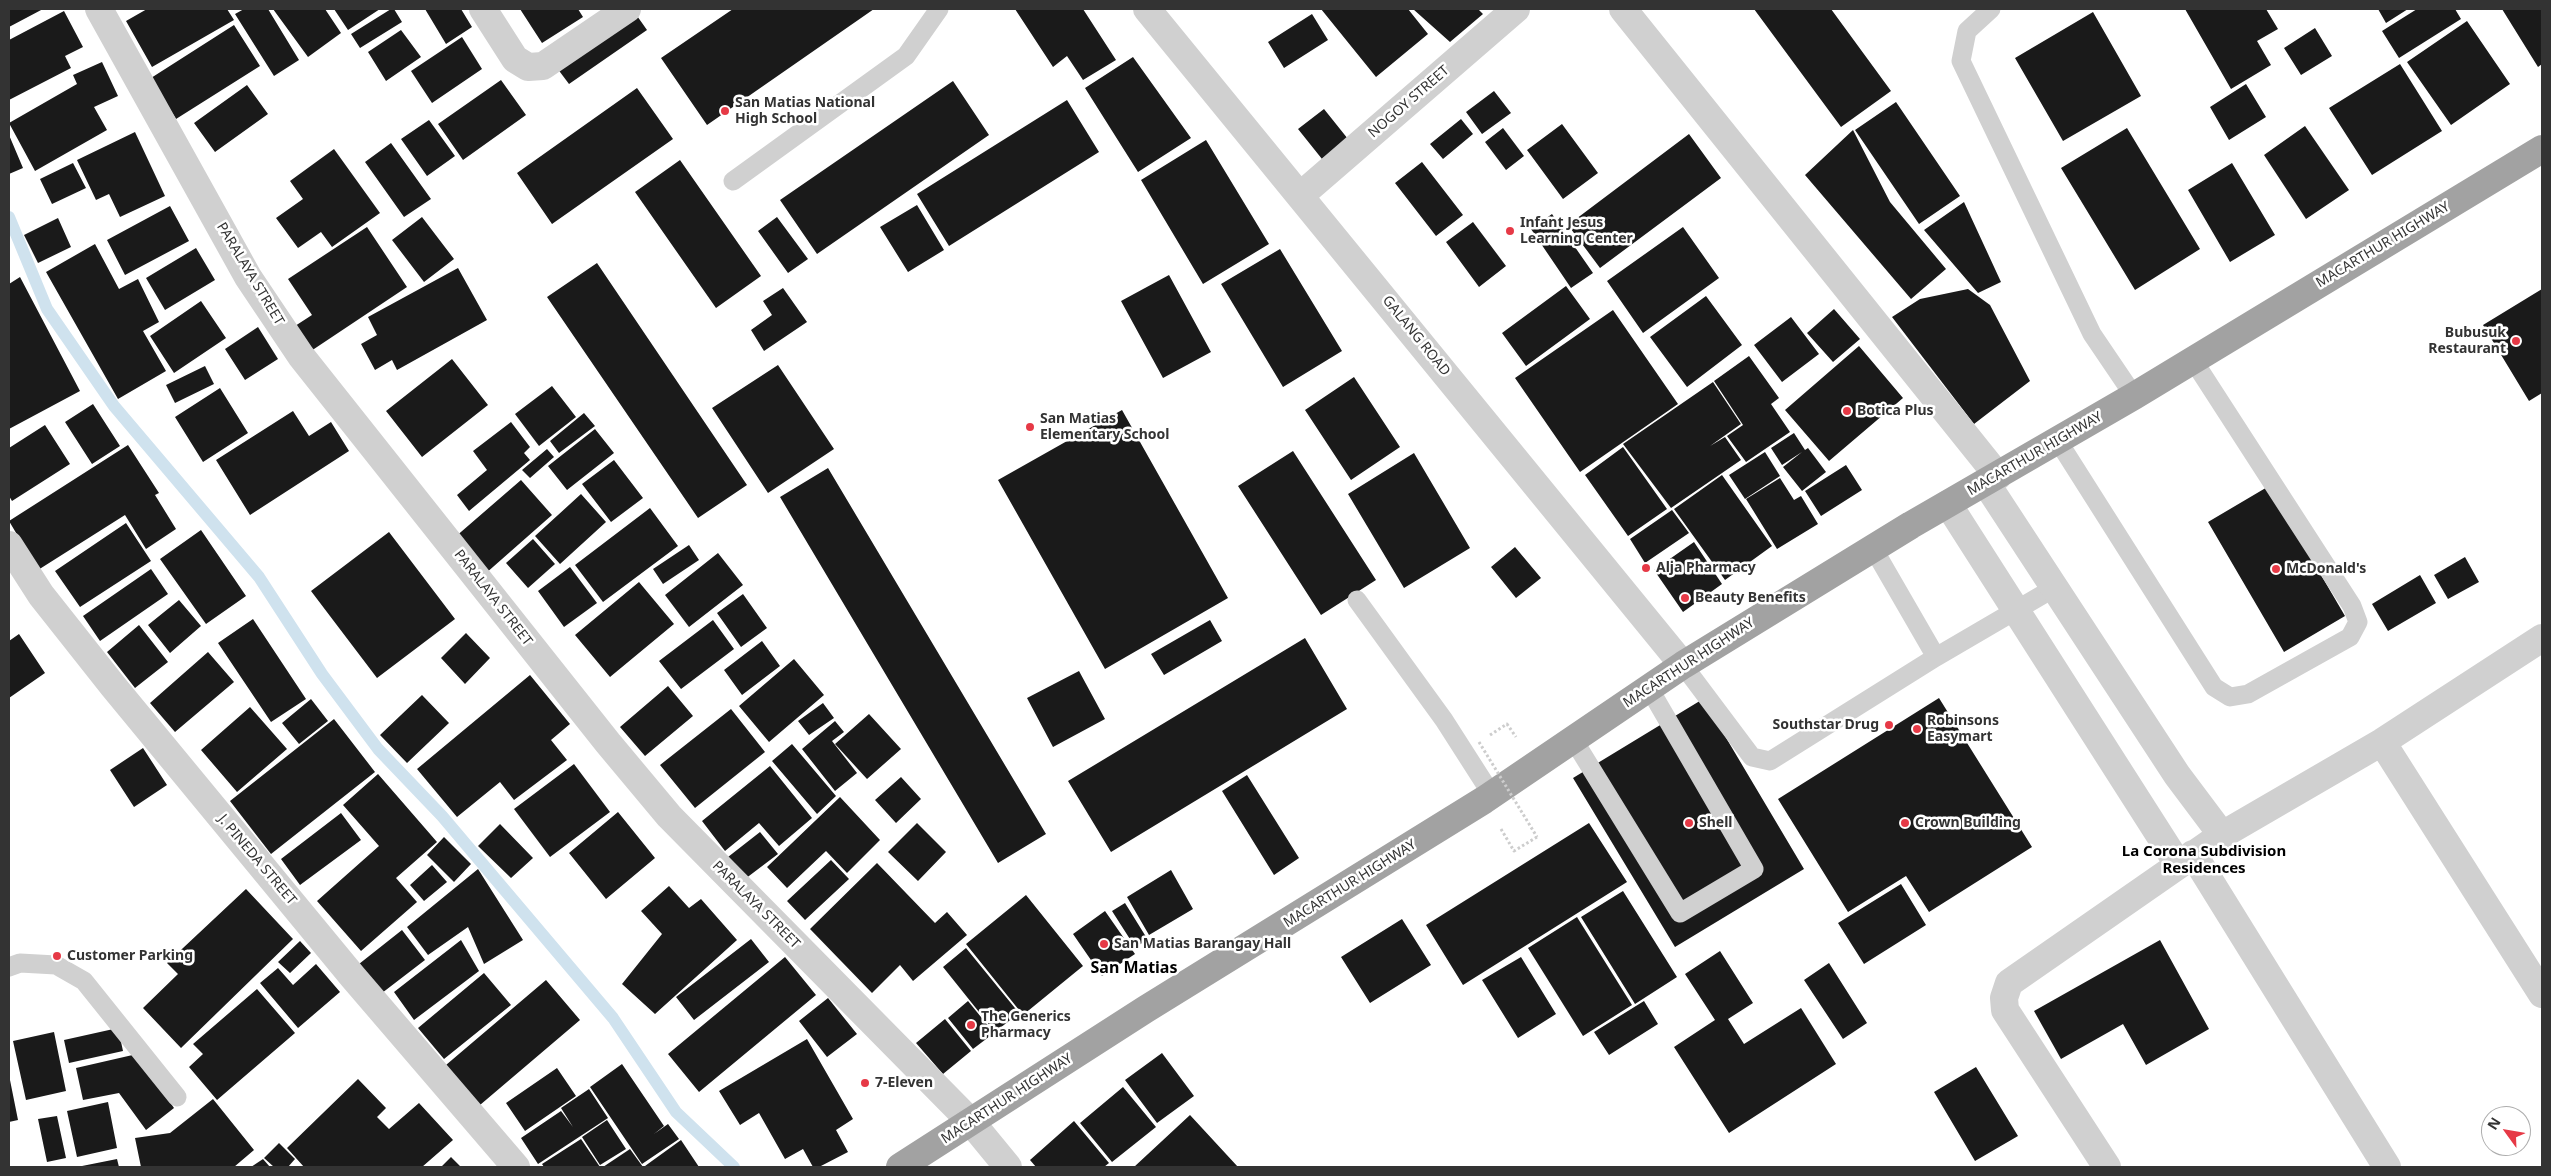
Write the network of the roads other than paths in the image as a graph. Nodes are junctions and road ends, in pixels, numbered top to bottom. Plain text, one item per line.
1 (99, 9) edge
2 (484, 9) edge
3 (627, 9) edge
4 (939, 9) edge
5 (1147, 9) edge
6 (1516, 9) edge
7 (1623, 9) edge
8 (1991, 9) edge
9 (2542, 148) edge
10 (733, 181) dead end
11 (1301, 195) junction
12 (2193, 360) junction
13 (2134, 396) junction
14 (2058, 441) junction
15 (1992, 480) junction
16 (1948, 504) junction
17 (9, 544) edge
18 (1873, 548) junction
19 (2054, 588) junction
20 (1357, 600) dead end
21 (2016, 611) junction
22 (2542, 638) edge
23 (1936, 657) junction
24 (1683, 665) junction
25 (1649, 688) junction
26 (1573, 739) junction
27 (2382, 742) junction
28 (1492, 794) junction
29 (2222, 835) junction
30 (2186, 859) junction
31 (9, 967) edge
32 (2542, 994) edge
33 (177, 1097) dead end
34 (972, 1122) junction
35 (516, 1167) edge
36 (900, 1167) edge
37 (1008, 1167) edge
38 (2107, 1167) edge
39 (2387, 1167) edge

1 - 34 street, PARALAYA STREET
2 - 3 street
4 - 10 lane
5 - 11 street, GALANG ROAD
6 - 11 street, NOGOY STREET
7 - 15 street
8 - 13 lane
9 - 12 highway, MACARTHUR HIGHWAY
11 - 24 street, GALANG ROAD
12 - 13 highway, MACARTHUR HIGHWAY
12 - 14 lane
13 - 14 highway, MACARTHUR HIGHWAY
14 - 15 highway, MACARTHUR HIGHWAY
15 - 16 highway, MACARTHUR HIGHWAY
15 - 19 street
16 - 18 highway, MACARTHUR HIGHWAY
16 - 21 street
17 - 35 street, J. PINEDA STREET
18 - 23 lane
18 - 24 highway, MACARTHUR HIGHWAY
19 - 21 lane
19 - 29 street
20 - 28 lane
21 - 23 lane
21 - 30 street
22 - 27 street
23 - 24 lane
24 - 25 highway, MACARTHUR HIGHWAY
25 - 26 highway, MACARTHUR HIGHWAY
25 - 26 lane
26 - 28 highway, MACARTHUR HIGHWAY
27 - 29 street
27 - 32 street
28 - 34 highway, MACARTHUR HIGHWAY
29 - 30 street
30 - 38 street
30 - 39 street
31 - 33 lane
34 - 36 highway, MACARTHUR HIGHWAY
34 - 37 street, PARALAYA STREET

